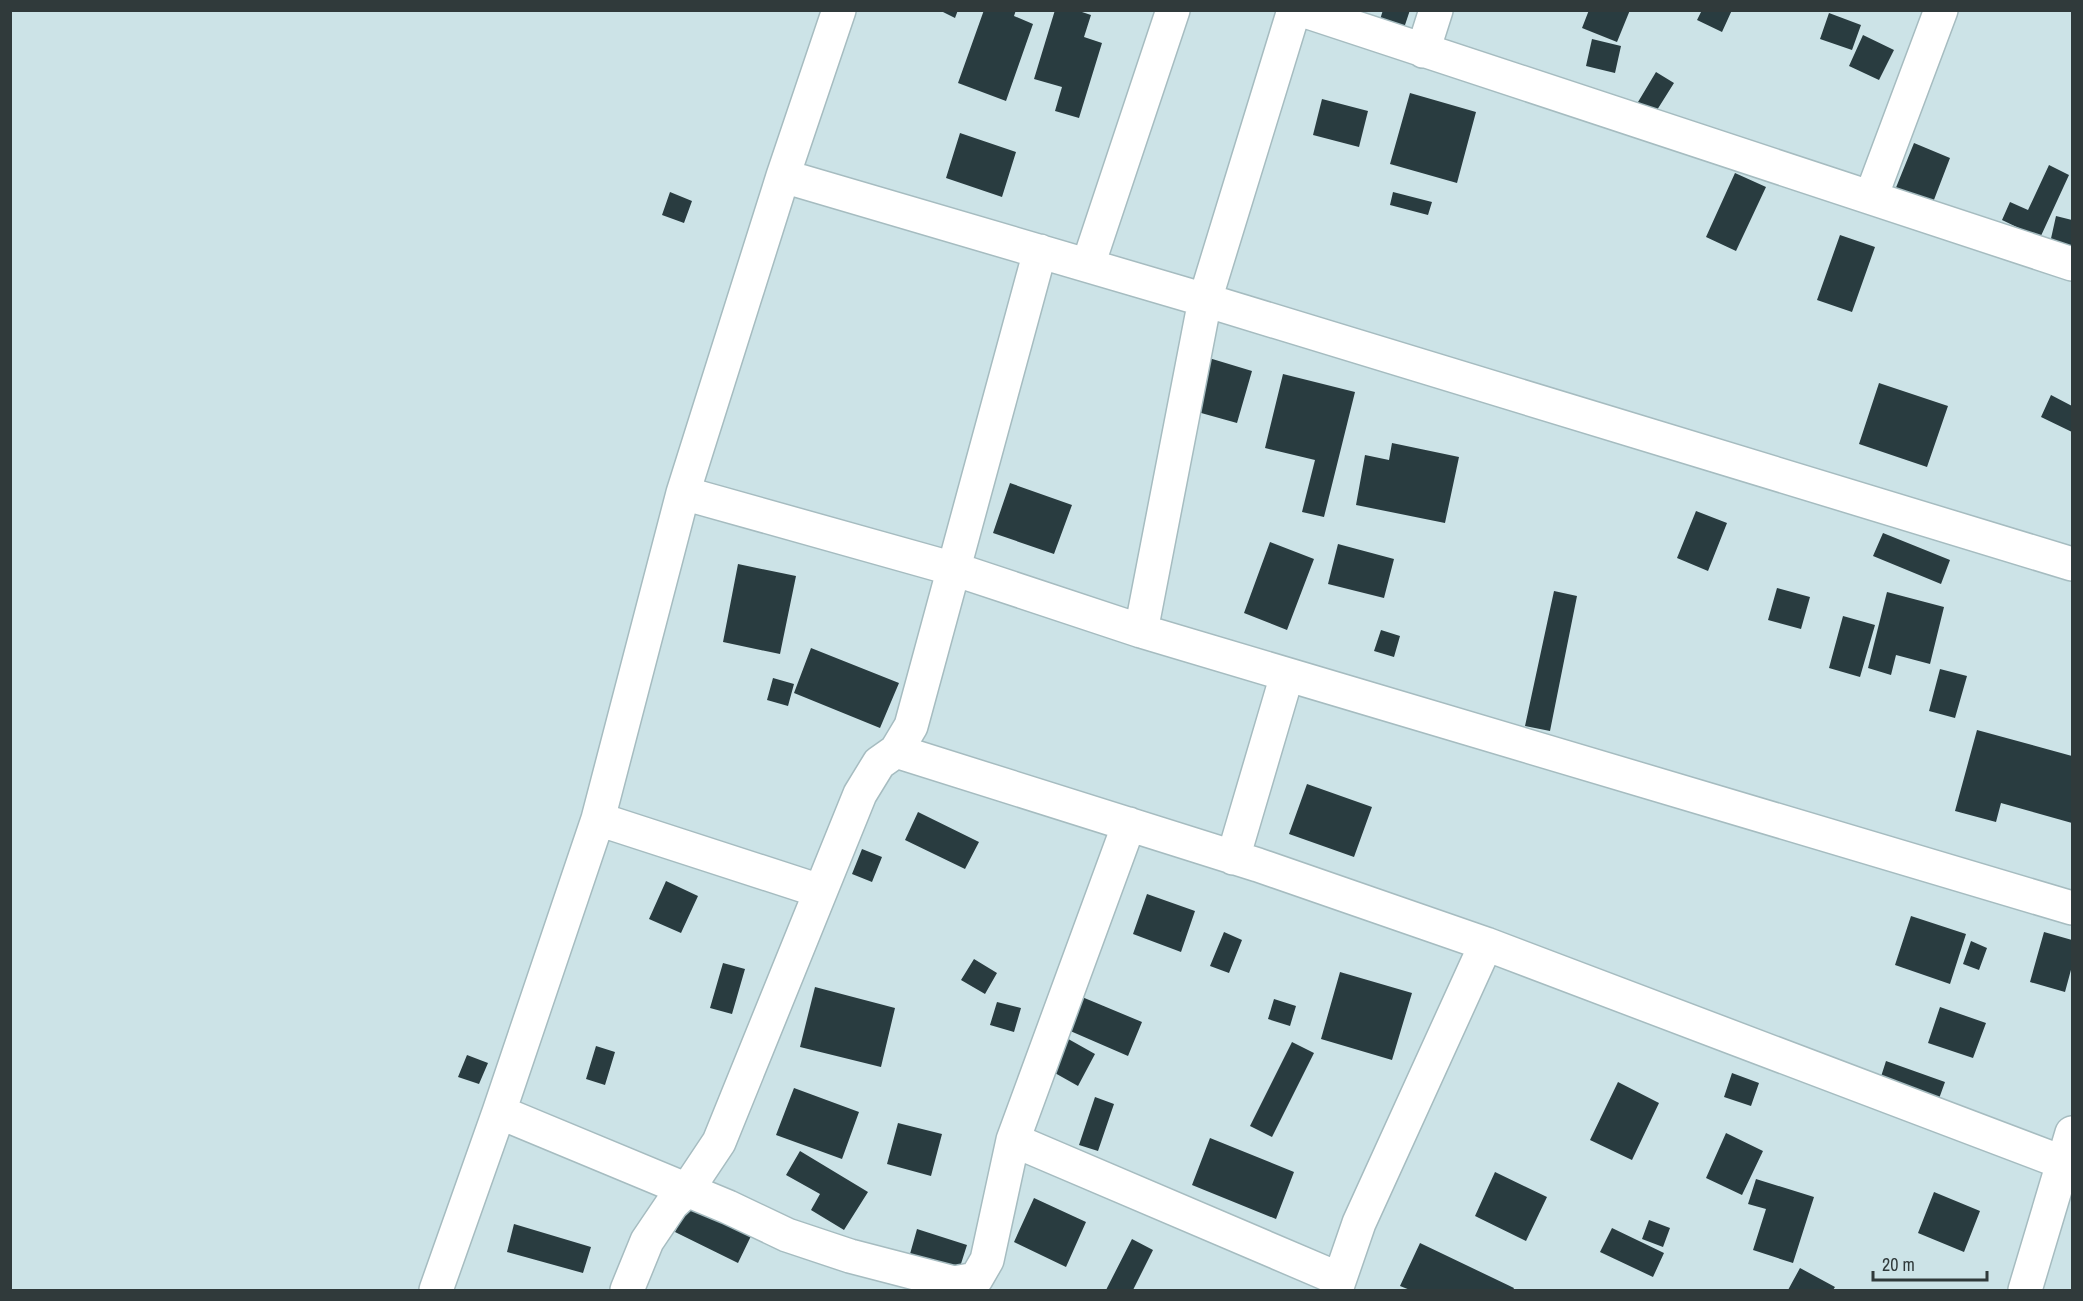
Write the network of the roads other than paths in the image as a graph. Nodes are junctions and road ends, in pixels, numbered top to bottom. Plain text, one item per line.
1 (839, 10) edge
2 (1173, 10) edge
3 (1294, 10) edge
4 (1302, 10) edge
5 (1436, 10) edge
6 (1941, 10) edge
7 (1423, 51) junction
8 (783, 176) junction
9 (1871, 197) junction
10 (1041, 251) junction
11 (2073, 264) edge
12 (1088, 265) junction
13 (1205, 300) junction
14 (683, 493) junction
15 (2073, 564) edge
16 (954, 569) junction
17 (1141, 631) junction
18 (1287, 675) junction
19 (896, 751) junction
20 (598, 819) junction
21 (1129, 824) junction
22 (1233, 858) junction
23 (820, 891) junction
24 (2073, 908) edge
25 (1486, 944) junction
26 (499, 1112) junction
27 (1013, 1140) junction
28 (2069, 1154) edge
29 (687, 1190) junction
30 (1337, 1285) edge
31 (436, 1290) edge
32 (627, 1290) edge
33 (2025, 1290) edge

1 - 8 street
2 - 12 street
3 - 13 street
4 - 7 street
5 - 7 street
6 - 9 street
7 - 9 street
8 - 10 street
8 - 14 street
9 - 11 street
10 - 12 street
10 - 16 street
12 - 13 street
13 - 15 street
13 - 17 street
14 - 16 street
14 - 20 street
16 - 17 street
16 - 19 street
17 - 18 street
18 - 22 street
18 - 24 street
19 - 21 street
19 - 23 street
20 - 23 street
20 - 26 street
21 - 22 street
21 - 27 street
22 - 25 street
23 - 29 street
25 - 28 street
25 - 30 street
26 - 29 street
26 - 31 street
27 - 29 street
27 - 30 street
28 - 33 street
29 - 32 street

